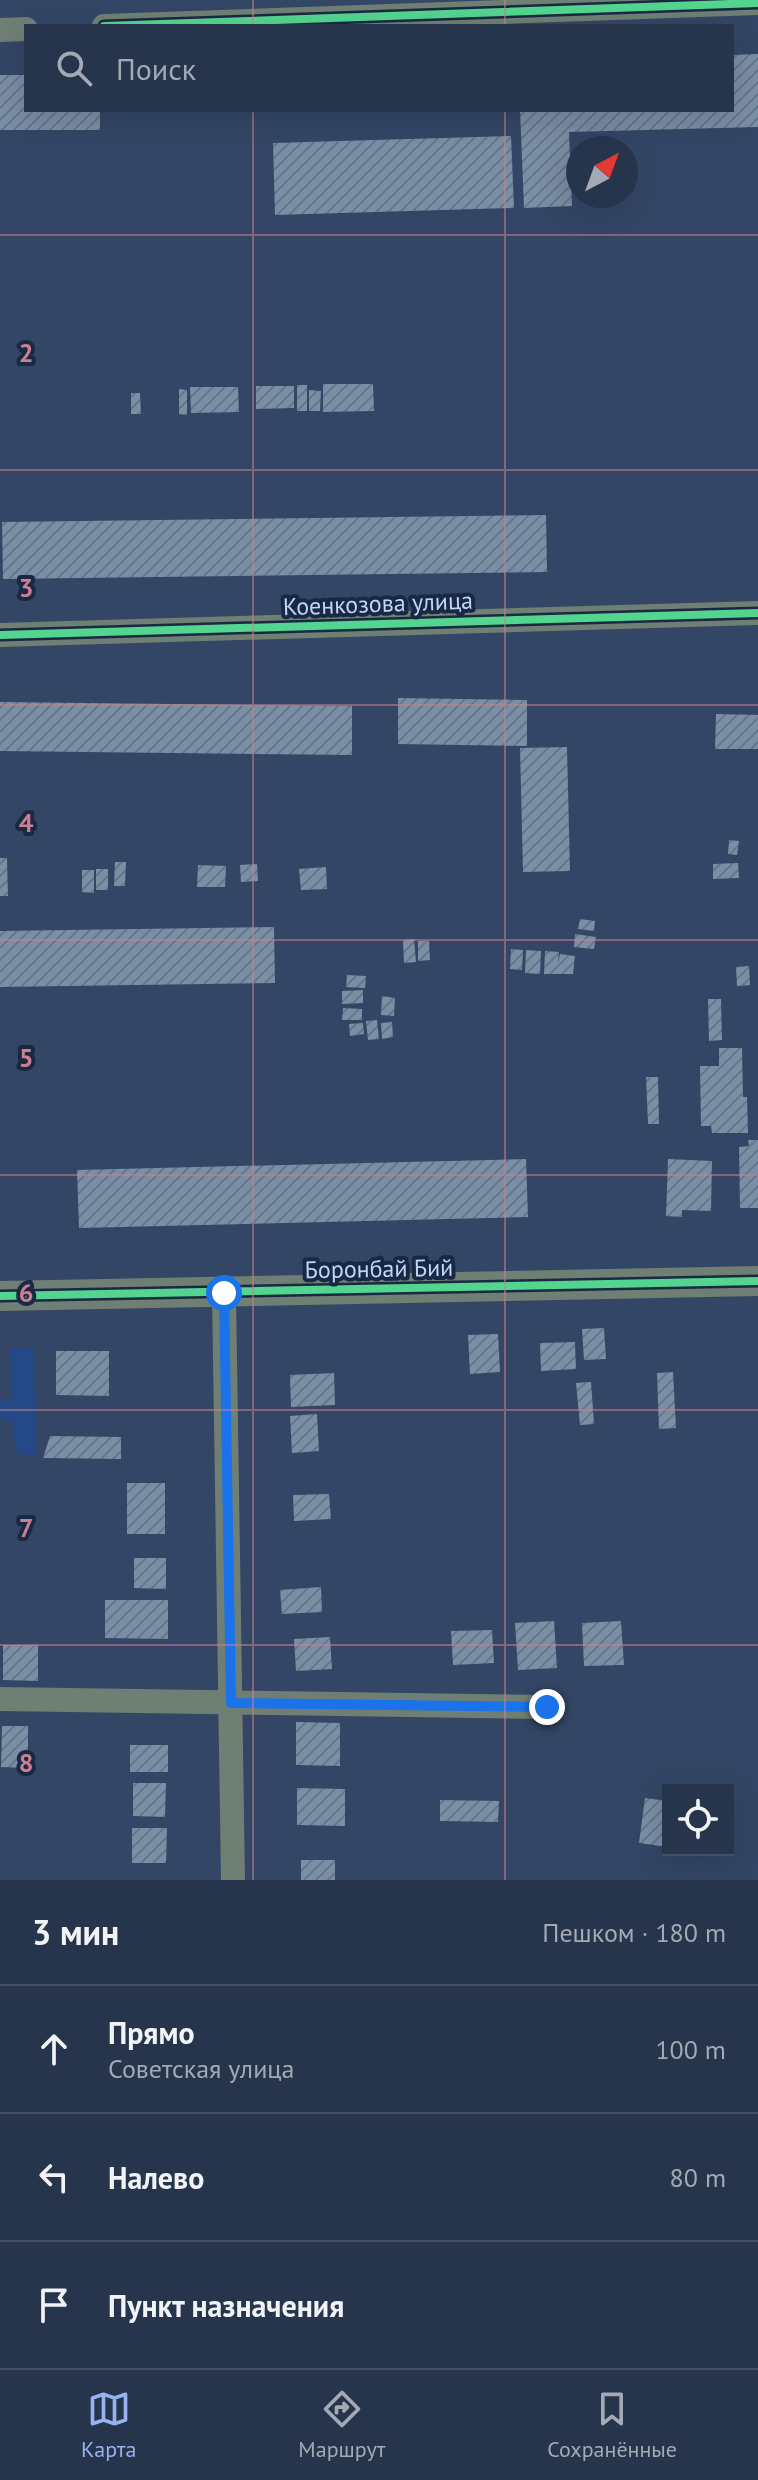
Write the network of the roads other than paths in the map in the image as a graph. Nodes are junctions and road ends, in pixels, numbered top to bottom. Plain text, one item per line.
1 (758, 3) edge
2 (161, 24) edge
3 (24, 29) edge
4 (0, 30) edge
5 (758, 613) edge
6 (0, 635) edge
7 (758, 1281) edge
8 (224, 1293) junction
9 (0, 1296) edge
10 (0, 1699) edge
11 (231, 1703) junction
12 (547, 1707) dead end
13 (233, 1880) edge

1 - 2 street
3 - 4 street
5 - 6 street, Коенкозова улица
7 - 8 street, Боронбай Бий
8 - 9 street, Боронбай Бий
8 - 11 street
10 - 11 street
11 - 12 street
11 - 13 street

